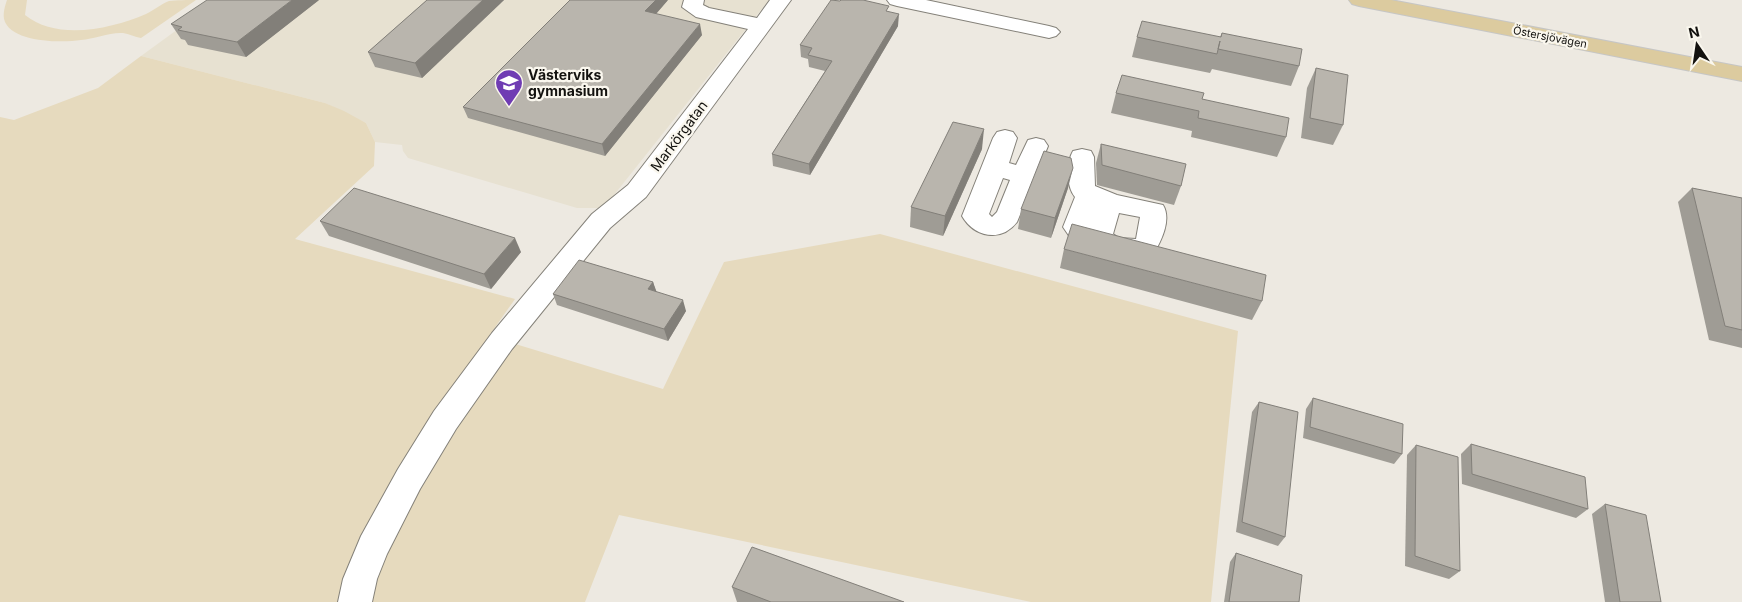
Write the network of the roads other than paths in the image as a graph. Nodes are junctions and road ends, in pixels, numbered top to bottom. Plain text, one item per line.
1 (694, 0) edge
2 (781, 0) edge
3 (897, 0) edge
4 (1359, 0) edge
5 (762, 25) junction
6 (1049, 32) dead end
7 (1742, 74) edge
8 (1005, 138) dead end
9 (1036, 146) dead end
10 (1082, 156) dead end
11 (994, 168) junction
12 (1024, 175) junction
13 (1100, 198) junction
14 (1114, 246) junction
15 (1162, 258) edge
16 (355, 602) edge

1 - 5 street
2 - 5 street, Markörgatan
3 - 6 street
4 - 7 main road, Östersjövägen
5 - 16 street, Markörgatan
8 - 11 street
9 - 12 street
10 - 13 street
11 - 12 street
11 - 12 street
13 - 14 street
13 - 14 street
14 - 15 street

